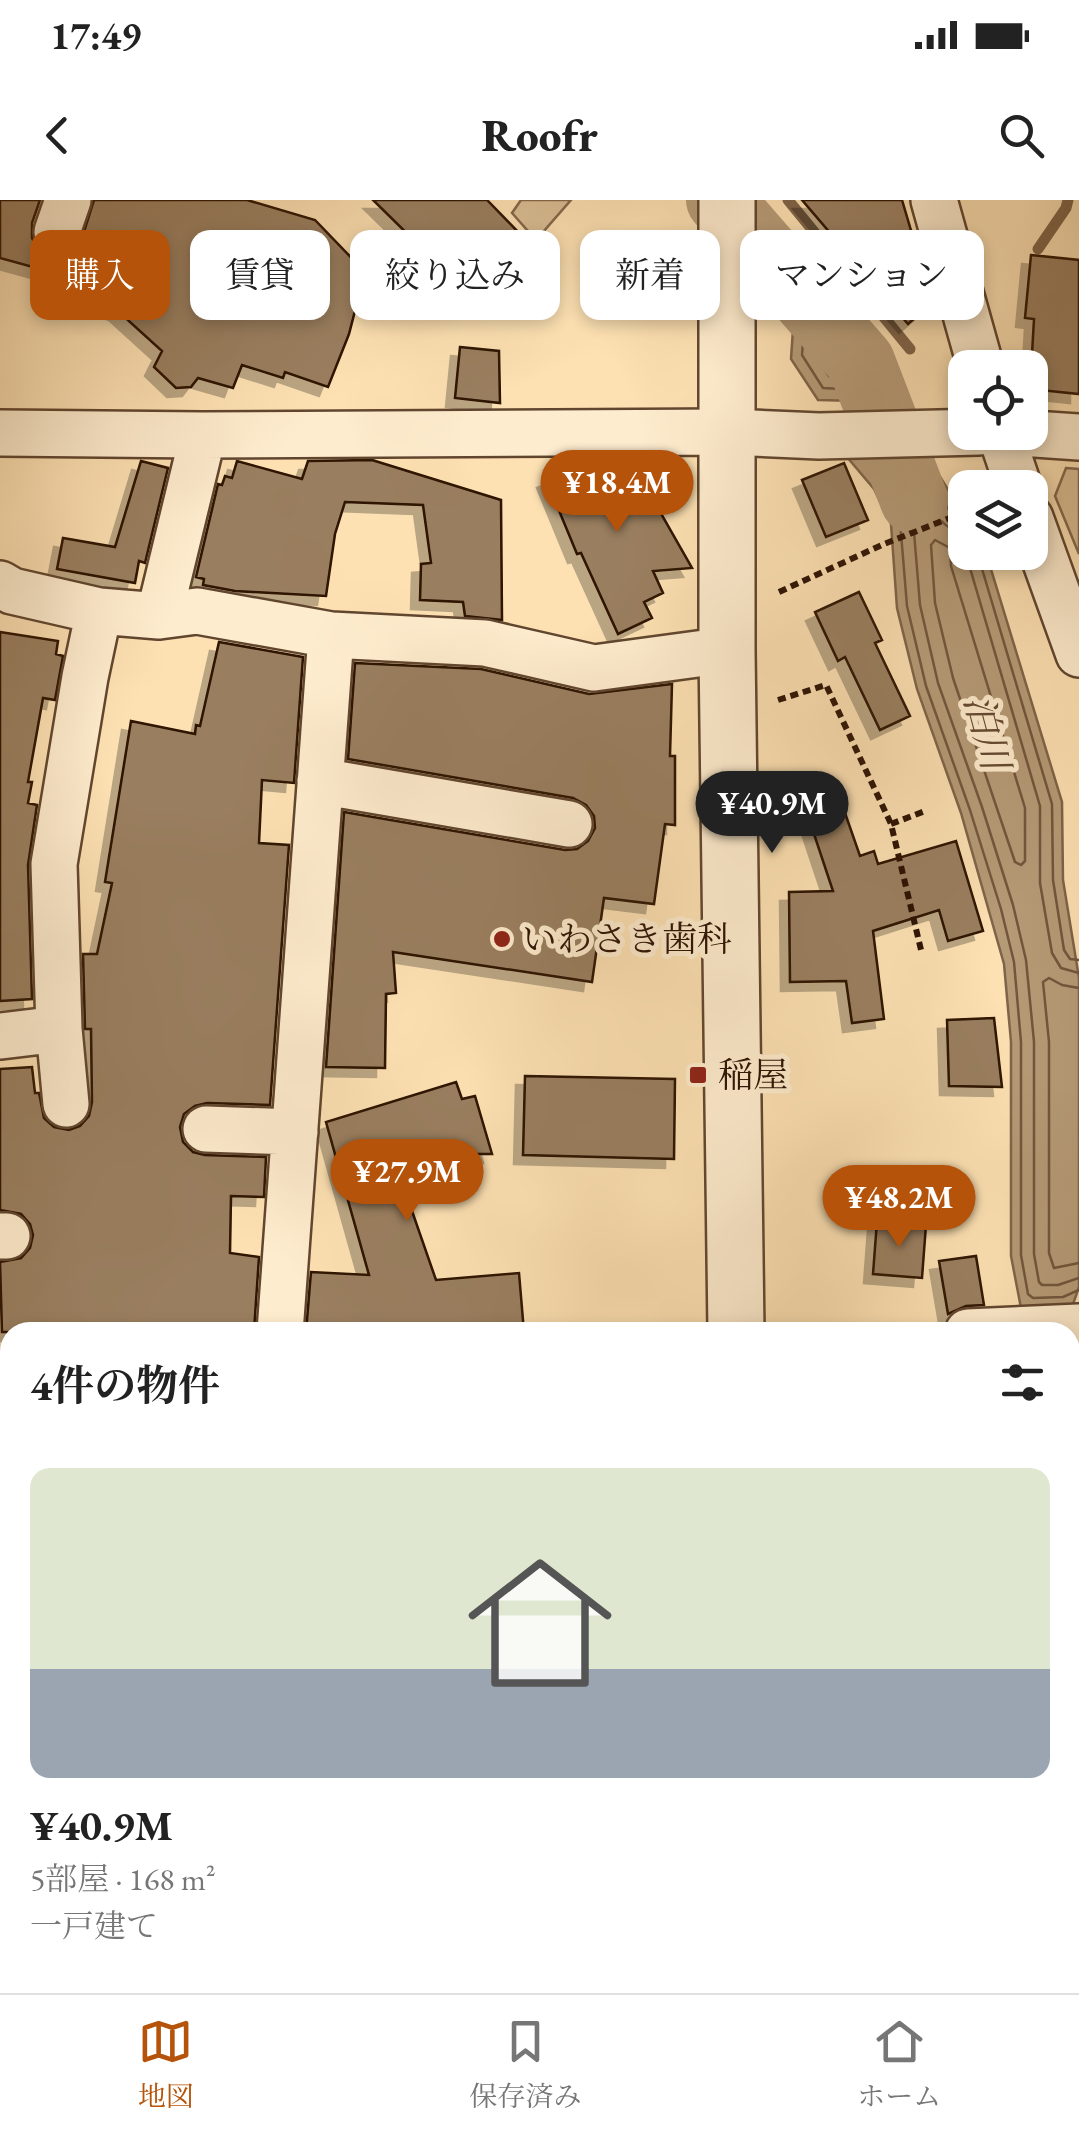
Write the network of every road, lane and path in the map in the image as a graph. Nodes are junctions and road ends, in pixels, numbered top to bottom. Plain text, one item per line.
1 (727, 200) edge
2 (934, 200) edge
3 (976, 350) edge
4 (0, 432) edge
5 (728, 432) junction
6 (948, 433) edge
7 (1048, 435) edge
8 (203, 436) junction
9 (1079, 437) edge
10 (948, 519) edge
11 (1048, 568) edge
12 (0, 584) edge
13 (779, 592) dead end
14 (99, 612) junction
15 (159, 616) junction
16 (332, 635) junction
17 (727, 650) junction
18 (1079, 654) edge
19 (778, 700) dead end
20 (320, 782) junction
21 (924, 811) dead end
22 (568, 824) dead end
23 (891, 824) junction
24 (922, 954) dead end
25 (58, 1029) junction
26 (0, 1036) edge
27 (66, 1104) dead end
28 (206, 1129) dead end
29 (295, 1132) junction
30 (281, 1322) edge
31 (736, 1322) edge

1 - 5 street
2 - 3 street
4 - 8 street
5 - 6 street
5 - 8 street
5 - 17 street
7 - 9 street
8 - 15 street
10 - 13 path
11 - 18 street
12 - 14 street
14 - 15 street
14 - 25 street
15 - 16 street
16 - 17 street
16 - 20 street
17 - 31 street
19 - 23 path
20 - 22 street
20 - 29 street
21 - 23 path
23 - 24 path
25 - 26 street
25 - 27 street
28 - 29 street
29 - 30 street

